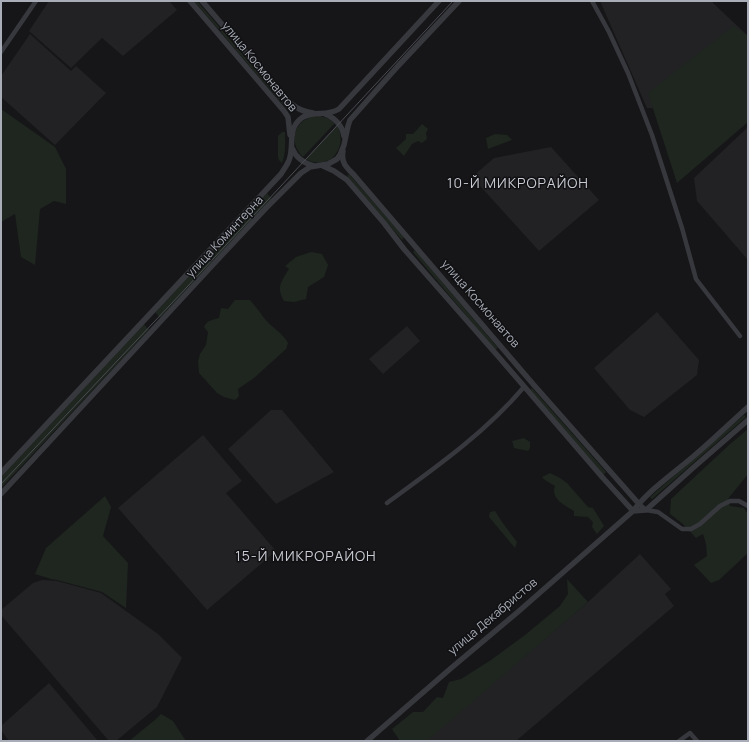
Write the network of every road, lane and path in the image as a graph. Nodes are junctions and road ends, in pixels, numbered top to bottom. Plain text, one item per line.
1 (36, 1) edge
2 (190, 1) edge
3 (202, 1) edge
4 (439, 1) edge
5 (459, 1) edge
6 (592, 1) edge
7 (1, 52) edge
8 (313, 114) junction
9 (324, 114) junction
10 (291, 140) junction
11 (344, 145) junction
12 (314, 166) junction
13 (323, 166) junction
14 (412, 242) junction
15 (404, 249) junction
16 (740, 336) dead end
17 (524, 387) junction
18 (747, 410) edge
19 (748, 420) edge
20 (610, 472) junction
21 (1, 473) edge
22 (603, 478) junction
23 (1, 494) edge
24 (387, 503) dead end
25 (639, 504) junction
26 (748, 506) edge
27 (646, 510) junction
28 (633, 511) junction
29 (367, 741) edge
30 (679, 741) edge
31 (697, 741) edge

1 - 7 street
2 - 10 street, улица Космонавтов
3 - 8 street, улица Космонавтов
4 - 9 street
5 - 11 street
6 - 16 street
8 - 9 street
8 - 10 street, улица Коминтерна
9 - 11 street, улица Космонавтов
10 - 12 street, улица Космонавтов
10 - 21 street, улица Коминтерна
11 - 13 street
11 - 14 street, улица Космонавтов
12 - 13 street
12 - 23 street, улица Коминтерна
13 - 15 street, улица Космонавтов
14 - 15 street
14 - 20 street, улица Космонавтов
15 - 17 street, улица Космонавтов
17 - 22 street, улица Космонавтов
17 - 24 street
18 - 25 street, улица Декабристов
19 - 27 street
20 - 22 street
20 - 25 street, улица Космонавтов
22 - 28 street, улица Космонавтов
25 - 27 street
25 - 28 street, улица Декабристов
26 - 27 street
27 - 28 street
28 - 29 street, улица Декабристов
30 - 31 street

